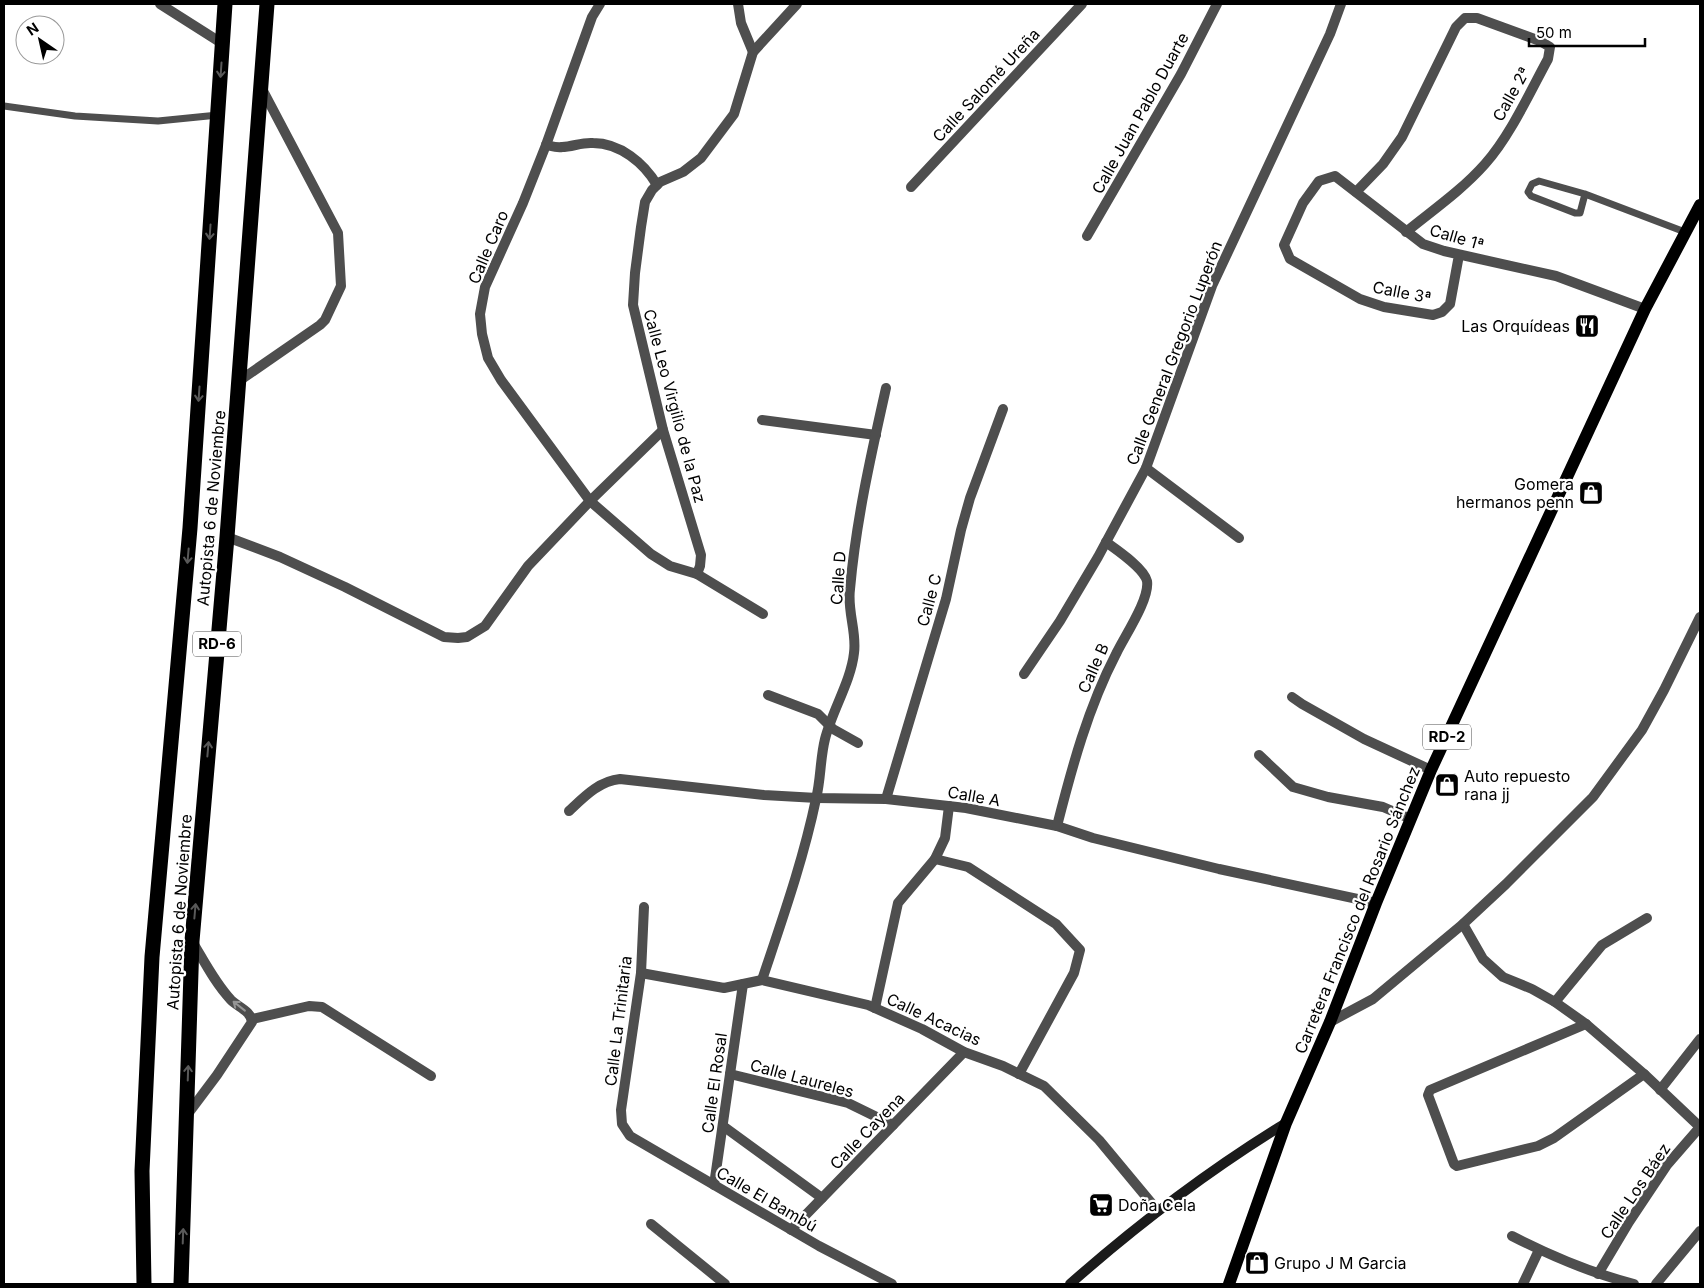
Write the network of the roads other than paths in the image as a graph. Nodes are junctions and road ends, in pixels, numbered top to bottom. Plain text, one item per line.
1 (160, 4) edge
2 (226, 4) edge
3 (267, 4) edge
4 (600, 4) edge
5 (738, 4) edge
6 (796, 4) edge
7 (1082, 4) edge
8 (1217, 4) edge
9 (1341, 4) edge
10 (223, 44) junction
11 (753, 52) junction
12 (261, 86) junction
13 (4, 106) edge
14 (218, 115) junction
15 (546, 145) junction
16 (657, 185) junction
17 (911, 187) dead end
18 (1356, 192) junction
19 (1585, 194) junction
20 (1700, 205) edge
21 (1406, 232) junction
22 (1685, 232) junction
23 (1087, 236) dead end
24 (1284, 245) joint
25 (1459, 255) junction
26 (1645, 309) junction
27 (239, 380) junction
28 (886, 388) dead end
29 (1003, 409) dead end
30 (762, 420) dead end
31 (663, 430) junction
32 (876, 435) junction
33 (1146, 468) junction
34 (590, 501) junction
35 (227, 536) junction
36 (1239, 538) dead end
37 (1106, 542) junction
38 (697, 574) junction
39 (763, 614) dead end
40 (1700, 617) edge
41 (1024, 674) dead end
42 (768, 695) dead end
43 (1292, 697) dead end
44 (829, 724) junction
45 (858, 743) dead end
46 (1259, 755) dead end
47 (1432, 770) junction
48 (817, 798) junction
49 (886, 799) junction
50 (949, 806) junction
51 (569, 811) dead end
52 (1411, 819) junction
53 (1057, 826) junction
54 (935, 859) junction
55 (1376, 902) junction
56 (644, 907) dead end
57 (1647, 918) dead end
58 (1463, 924) junction
59 (192, 941) junction
60 (641, 973) junction
61 (762, 980) junction
62 (743, 984) junction
63 (1555, 1002) junction
64 (875, 1008) junction
65 (252, 1019) junction
66 (1330, 1022) junction
67 (1586, 1024) junction
68 (1700, 1040) edge
69 (964, 1052) junction
70 (730, 1074) junction
71 (1020, 1074) junction
72 (1644, 1074) junction
73 (431, 1076) dead end
74 (1660, 1090) junction
75 (186, 1116) junction
76 (1286, 1123) junction
77 (893, 1125) junction
78 (723, 1126) junction
79 (1700, 1127) edge
80 (630, 1136) joint
81 (714, 1185) junction
82 (822, 1198) junction
83 (1158, 1211) junction
84 (651, 1224) dead end
85 (791, 1230) junction
86 (1700, 1231) edge
87 (1512, 1236) dead end
88 (1539, 1250) junction
89 (1598, 1274) junction
90 (144, 1284) edge
91 (181, 1284) edge
92 (725, 1284) edge
93 (892, 1284) edge
94 (1070, 1284) edge
95 (1229, 1284) edge
96 (1523, 1284) edge
97 (1634, 1284) edge
98 (1656, 1284) edge

1 - 10 street
2 - 10 highway, Autopista 6 de Noviembre / RD-6
3 - 12 highway, Autopista 6 de Noviembre / RD-6
4 - 15 street, Calle Caro
5 - 11 street
6 - 11 street
7 - 17 street, Calle Salomé Ureña
8 - 23 street, Calle Juan Pablo Duarte
9 - 33 street, Calle General Gregorio Luperón
10 -> 14 highway, Autopista 6 de Noviembre / RD-6
11 - 16 street
12 - 27 highway, Autopista 6 de Noviembre / RD-6
12 - 27 street
13 - 14 lane
14 -> 90 highway, Autopista 6 de Noviembre / RD-6
15 - 16 street
15 - 34 street, Calle Caro
16 - 31 street, Calle Leo Virgilio de la Paz
18 - 21 street, Calle 1ª
18 - 21 street, Calle 2ª
18 - 24 street, Calle 1ª
19 - 19 lane
19 - 22 lane
20 - 22 main road, Carretera Francisco del Rosario Sánchez / RD-2
21 - 25 street, Calle 1ª
22 - 26 main road, Carretera Francisco del Rosario Sánchez / RD-2
24 - 25 street, Calle 3ª
25 - 26 street, Calle 1ª
26 - 47 main road, Carretera Francisco del Rosario Sánchez / RD-2
27 - 35 highway, Autopista 6 de Noviembre / RD-6
28 - 32 street, Calle D
29 - 49 street, Calle C
30 - 32 street
31 - 34 street
31 - 38 street, Calle Leo Virgilio de la Paz
32 - 44 street, Calle D
33 - 36 street
33 - 37 street, Calle General Gregorio Luperón
34 - 35 street
34 - 38 street, Calle Caro
59 -> 35 highway, Autopista 6 de Noviembre / RD-6
37 - 41 street, Calle General Gregorio Luperón
37 - 53 street, Calle B
38 - 39 street, Calle Caro
40 - 58 street
42 - 44 street
43 - 47 street
44 - 45 street
44 - 48 street, Calle D
46 - 52 street
47 - 52 main road, Carretera Francisco del Rosario Sánchez / RD-2
48 - 49 street, Calle A
48 - 51 street, Calle A
48 - 61 street, Calle D
49 - 50 street, Calle A
50 - 53 street, Calle A
50 - 54 street
52 - 55 main road, Carretera Francisco del Rosario Sánchez / RD-2
53 - 55 street, Calle A
54 - 64 street
54 - 71 street
55 - 66 main road, Carretera Francisco del Rosario Sánchez / RD-2
56 - 60 street, Calle La Trinitaria
57 - 63 street
58 - 63 street
58 - 66 street
65 -> 59 street
75 -> 59 highway, Autopista 6 de Noviembre / RD-6
60 - 62 street, Calle Acacias
60 - 80 street, Calle La Trinitaria
61 - 62 street, Calle Acacias
61 - 64 street, Calle Acacias
62 - 70 street, Calle El Rosal
63 - 67 street
64 - 69 street, Calle Acacias
65 - 73 street
65 - 75 street
66 - 76 main road, Carretera Francisco del Rosario Sánchez / RD-2
67 - 72 street
67 - 72 street
68 - 74 street
69 - 71 street, Calle Acacias
69 - 77 street, Calle Cayena
70 - 77 street, Calle Laureles
70 - 78 street, Calle El Rosal
71 - 83 street, Calle Acacias
72 - 74 street
74 - 79 street
91 -> 75 highway, Autopista 6 de Noviembre / RD-6
76 - 83 main road
76 - 95 main road, Carretera Francisco del Rosario Sánchez / RD-2
77 - 82 street, Calle Cayena
78 - 81 street, Calle El Rosal
78 - 82 street
79 - 89 street, Calle Los Báez
80 - 81 street, Calle El Bambú
81 - 85 street, Calle El Bambú
82 - 85 street, Calle Cayena
83 - 94 main road
84 - 92 street
85 - 93 street, Calle El Bambú
86 - 98 street
87 - 88 street
88 - 89 street
88 - 96 street
89 - 97 street

